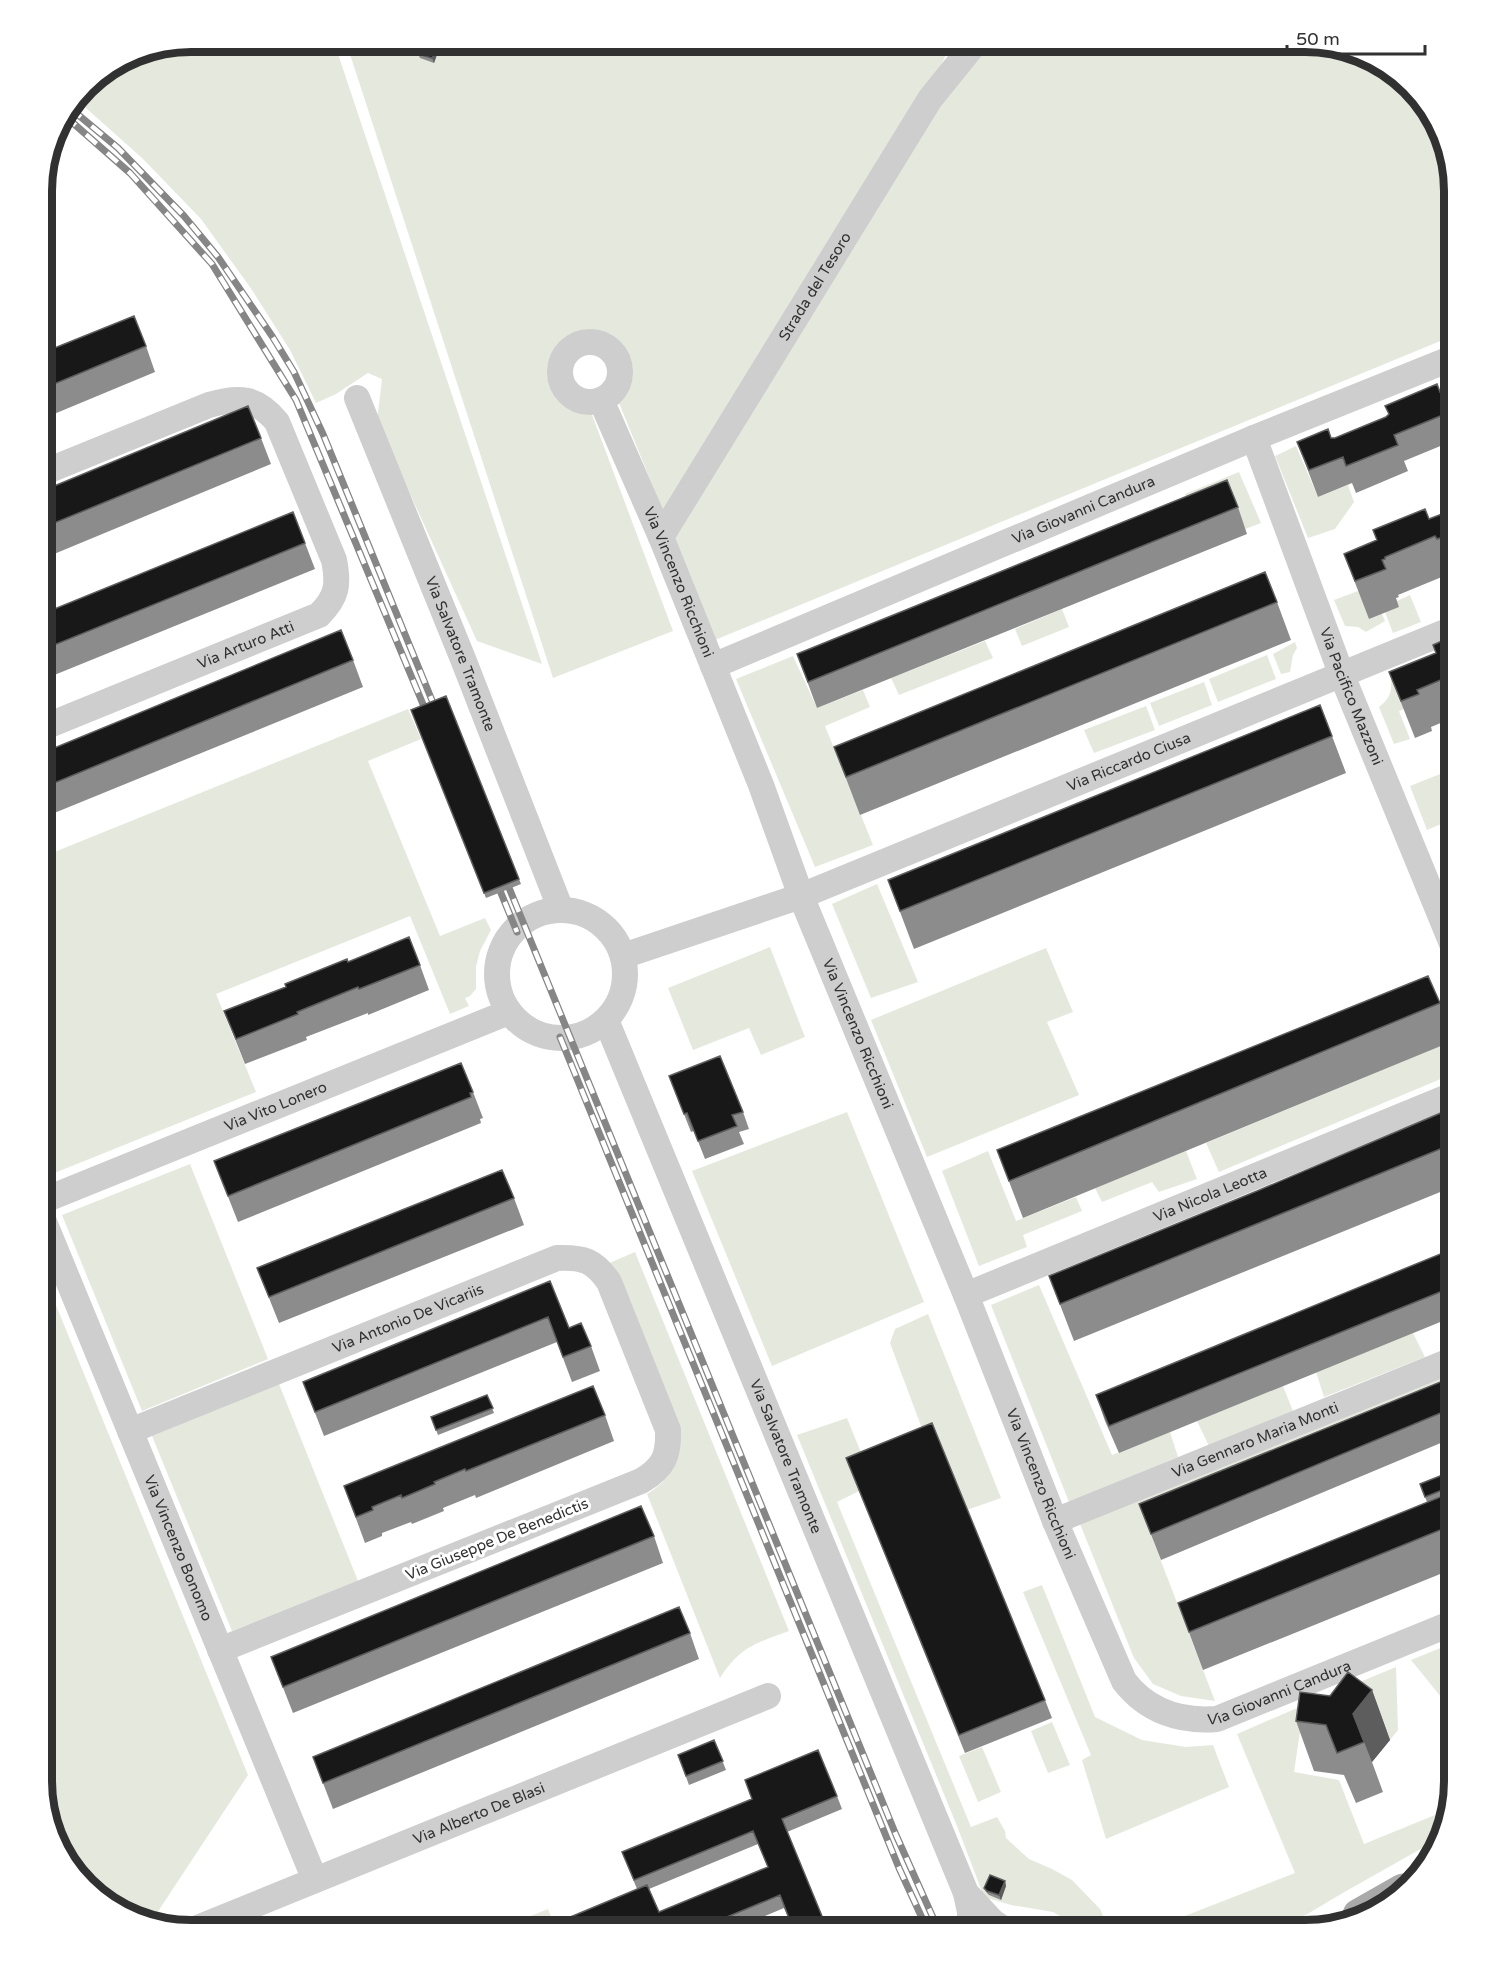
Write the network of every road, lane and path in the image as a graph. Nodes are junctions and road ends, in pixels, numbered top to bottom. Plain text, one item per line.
1 (967, 53) edge
2 (1444, 361) edge
3 (357, 399) dead end
4 (602, 400) dead end
5 (1254, 438) junction
6 (53, 469) edge
7 (661, 537) junction
8 (1444, 632) edge
9 (713, 666) junction
10 (1341, 673) junction
11 (53, 724) edge
12 (801, 896) junction
13 (561, 909) junction
14 (1444, 924) edge
15 (623, 956) junction
16 (509, 1012) junction
17 (606, 1020) junction
18 (1444, 1099) edge
19 (52, 1197) edge
20 (52, 1242) edge
21 (966, 1295) junction
22 (638, 1355) joint
23 (1444, 1363) edge
24 (130, 1431) junction
25 (1055, 1521) junction
26 (1444, 1626) edge
27 (220, 1650) junction
28 (1116, 1665) joint
29 (768, 1696) dead end
30 (315, 1880) junction
31 (966, 1893) junction
32 (215, 1920) edge
33 (970, 1920) edge
34 (991, 1920) edge

1 - 7 street, Strada del Tesoro
2 - 5 street, Via Giovanni Candura
3 - 13 street, Via Salvatore Tramonte
4 - 7 street, Via Vincenzo Ricchioni
5 - 9 street, Via Giovanni Candura
5 - 10 street, Via Pacifico Mazzoni
6 - 11 street, Via Arturo Atti
7 - 9 street, Via Vincenzo Ricchioni
8 - 10 street, Via Riccardo Ciusa
9 - 12 street, Via Vincenzo Ricchioni
10 - 12 street, Via Riccardo Ciusa
10 - 14 street, Via Pacifico Mazzoni
12 - 15 street, Via Riccardo Ciusa
12 - 21 street, Via Vincenzo Ricchioni
13 - 15 street
13 - 16 street
15 - 17 street
16 - 17 street
16 - 19 street, Via Vito Lonero
17 - 31 street, Via Salvatore Tramonte
18 - 21 street, Via Nicola Leotta
20 - 24 street, Via Vincenzo Bonomo
21 - 25 street, Via Vincenzo Ricchioni
22 - 24 street, Via Antonio De Vicariis
22 - 27 street, Via Giuseppe De Benedictis
23 - 25 street, Via Gennaro Maria Monti
24 - 27 street, Via Vincenzo Bonomo
25 - 28 street, Via Vincenzo Ricchioni
26 - 28 street, Via Giovanni Candura
27 - 30 street, Via Vincenzo Bonomo
29 - 30 street, Via Alberto De Blasi
30 - 32 street, Via Alberto De Blasi
31 - 33 street
31 - 34 street

